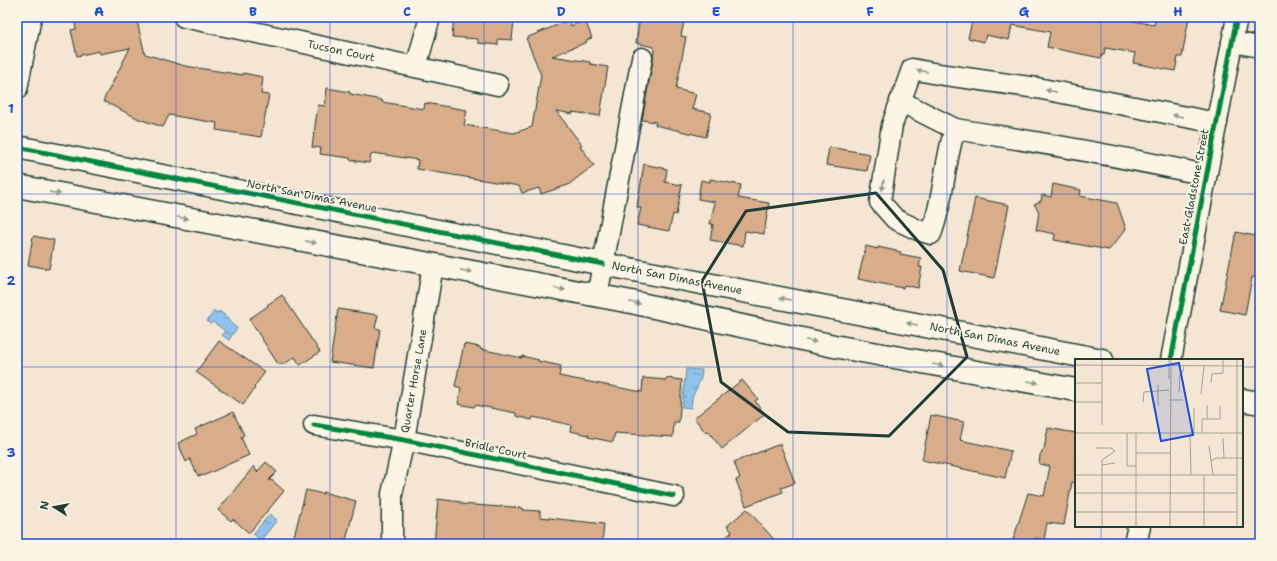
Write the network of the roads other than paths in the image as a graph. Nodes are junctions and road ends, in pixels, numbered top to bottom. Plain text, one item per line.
1 (31, 17) edge
2 (184, 17) edge
3 (430, 17) edge
4 (1237, 17) edge
5 (1232, 42) junction
6 (1260, 47) edge
7 (642, 58) dead end
8 (416, 67) junction
9 (498, 85) dead end
10 (17, 89) edge
11 (900, 102) junction
12 (1217, 123) junction
13 (955, 129) junction
14 (17, 147) edge
15 (1206, 175) junction
16 (17, 186) edge
17 (603, 264) junction
18 (433, 265) junction
19 (597, 296) junction
20 (1097, 359) edge
21 (1171, 359) edge
22 (1075, 390) edge
23 (1243, 400) edge
24 (1260, 403) edge
25 (314, 425) dead end
26 (404, 440) junction
27 (674, 496) dead end
28 (1139, 527) edge
29 (392, 544) edge
30 (1135, 544) edge

1 - 10 street
2 - 8 street, Tucson Court
3 - 8 street
4 - 5 street, East Gladstone Street
5 - 6 street
5 - 12 street, East Gladstone Street
7 - 17 street
8 - 9 street, Tucson Court
12 -> 11 street
11 - 13 street
11 -> 13 street
12 - 15 street, East Gladstone Street
13 - 15 street
14 - 17 main road, North San Dimas Avenue
15 - 21 street, East Gladstone Street
16 -> 18 main road
17 - 19 street
20 -> 17 main road, North San Dimas Avenue
18 -> 19 main road
18 - 26 street, Quarter Horse Lane
19 -> 22 main road
23 - 24 main road
25 - 26 street, Bridle Court
26 - 27 street, Bridle Court
26 - 29 street, Quarter Horse Lane
28 - 30 main road

